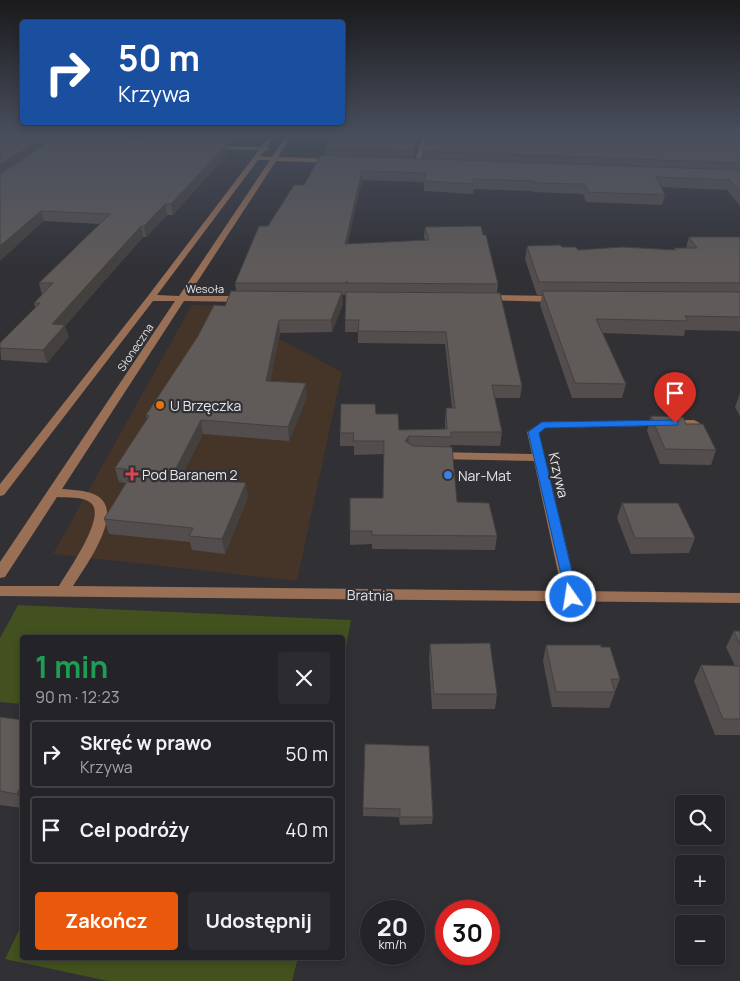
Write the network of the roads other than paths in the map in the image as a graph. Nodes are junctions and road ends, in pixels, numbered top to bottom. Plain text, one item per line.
1 (240, 180) edge
2 (259, 180) edge
3 (151, 298) junction
4 (472, 298) edge
5 (258, 299) edge
6 (571, 299) edge
7 (181, 300) junction
8 (694, 423) edge
9 (422, 454) edge
10 (539, 458) junction
11 (0, 492) edge
12 (52, 493) junction
13 (0, 573) edge
14 (0, 591) edge
15 (62, 592) junction
16 (571, 597) junction
17 (740, 598) edge

1 - 3 street, Słoneczna
2 - 7 street, Słoneczna
3 - 7 street, Wesoła
3 - 11 street, Słoneczna
4 - 6 street
5 - 7 street, Wesoła
7 - 12 street, Słoneczna
8 - 10 street, Krzywa
9 - 10 street
10 - 16 street, Krzywa
12 - 13 street, Słoneczna
12 - 15 street
14 - 15 street, Bratnia
15 - 16 street, Bratnia
16 - 17 street, Bratnia

